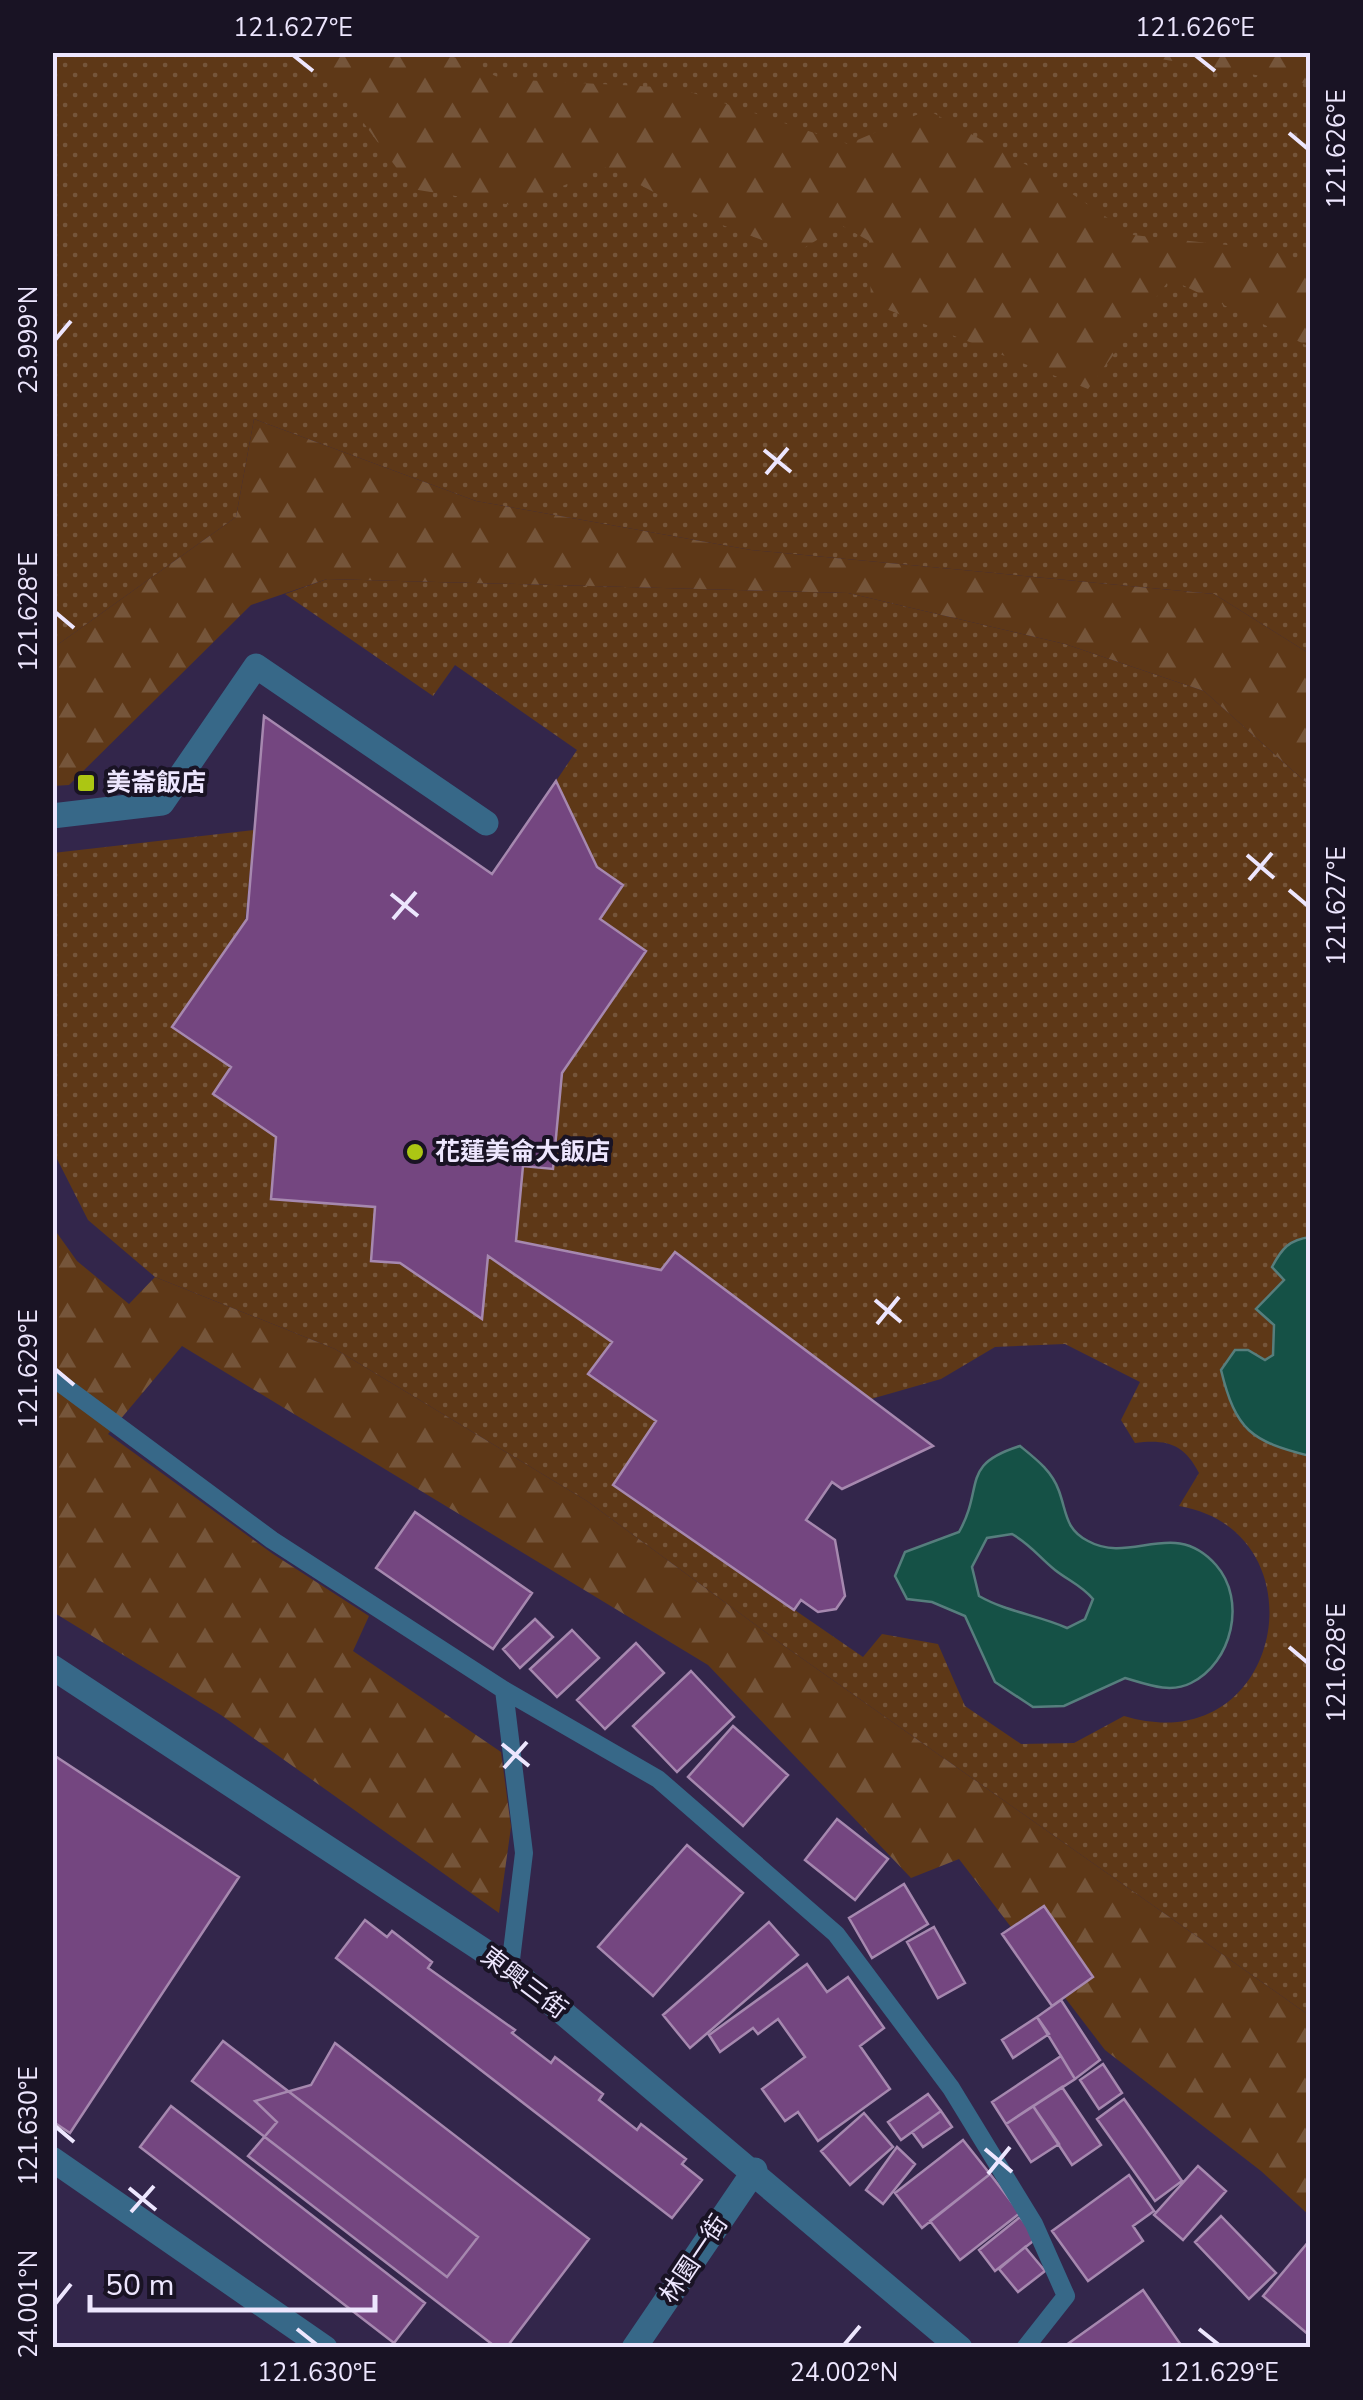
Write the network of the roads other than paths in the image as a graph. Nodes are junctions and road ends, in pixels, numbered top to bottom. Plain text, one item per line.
1 (52, 816) edge
2 (486, 823) dead end
3 (52, 1377) edge
4 (52, 1666) edge
5 (504, 1690) junction
6 (510, 1968) junction
7 (52, 2159) edge
8 (755, 2170) junction
9 (325, 2348) edge
10 (634, 2348) edge
11 (960, 2348) edge
12 (1025, 2348) edge

1 - 2 street
3 - 5 lane
4 - 6 street, 東興三街
5 - 6 lane
5 - 12 lane
6 - 8 street, 東興三街
7 - 9 street
8 - 10 street, 林園一街
8 - 11 street, 東興三街

